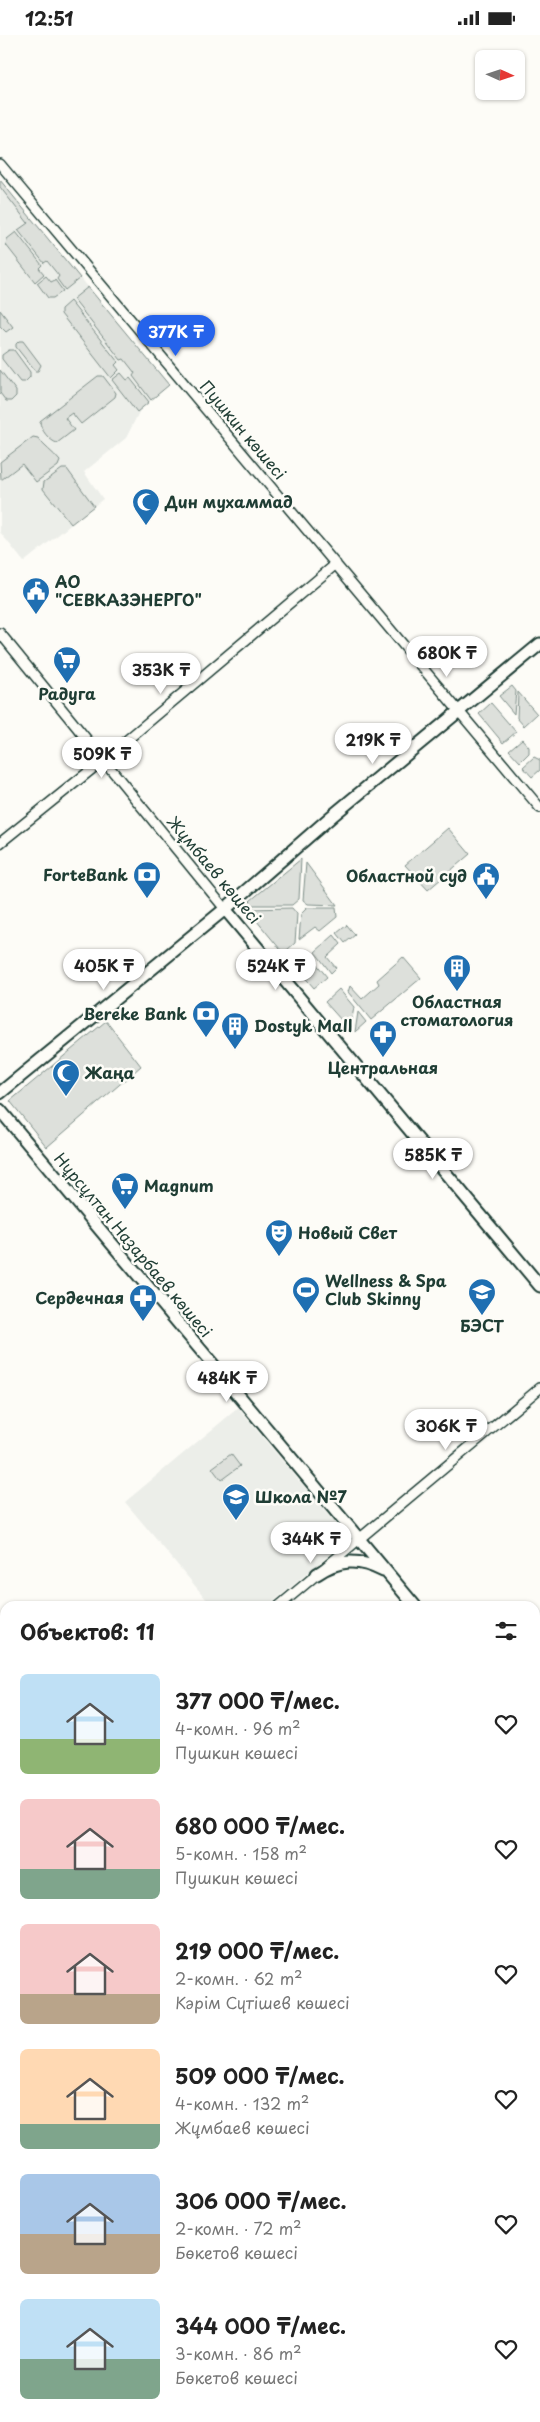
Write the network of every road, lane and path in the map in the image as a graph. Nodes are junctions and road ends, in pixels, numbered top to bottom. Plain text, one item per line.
1 (0, 164) edge
2 (336, 564) junction
3 (0, 633) edge
4 (540, 644) edge
5 (459, 710) junction
6 (102, 761) junction
7 (540, 808) edge
8 (0, 843) edge
9 (225, 909) junction
10 (0, 1093) edge
11 (0, 1110) edge
12 (540, 1286) edge
13 (540, 1388) edge
14 (359, 1539) junction
15 (317, 1574) junction
16 (388, 1574) junction
17 (285, 1601) edge
18 (411, 1601) edge

1 - 2 street, Пушкин көшесі
2 - 5 street, Пушкин көшесі
2 - 6 street
3 - 6 street, Жұмбаев көшесі
4 - 5 main road
5 - 7 street, Пушкин көшесі
5 - 9 main road
6 - 8 street
6 - 9 street, Жұмбаев көшесі
9 - 10 main road
9 - 12 main road, Жұмбаев көшесі
11 - 14 main road, Нұрсұлтан Назарбаев көшесі
13 - 14 street
14 - 15 street
14 - 16 main road, Нұрсұлтан Назарбаев көшесі
15 - 16 main road
15 - 17 street
16 - 18 main road, Нұрсұлтан Назарбаев көшесі

